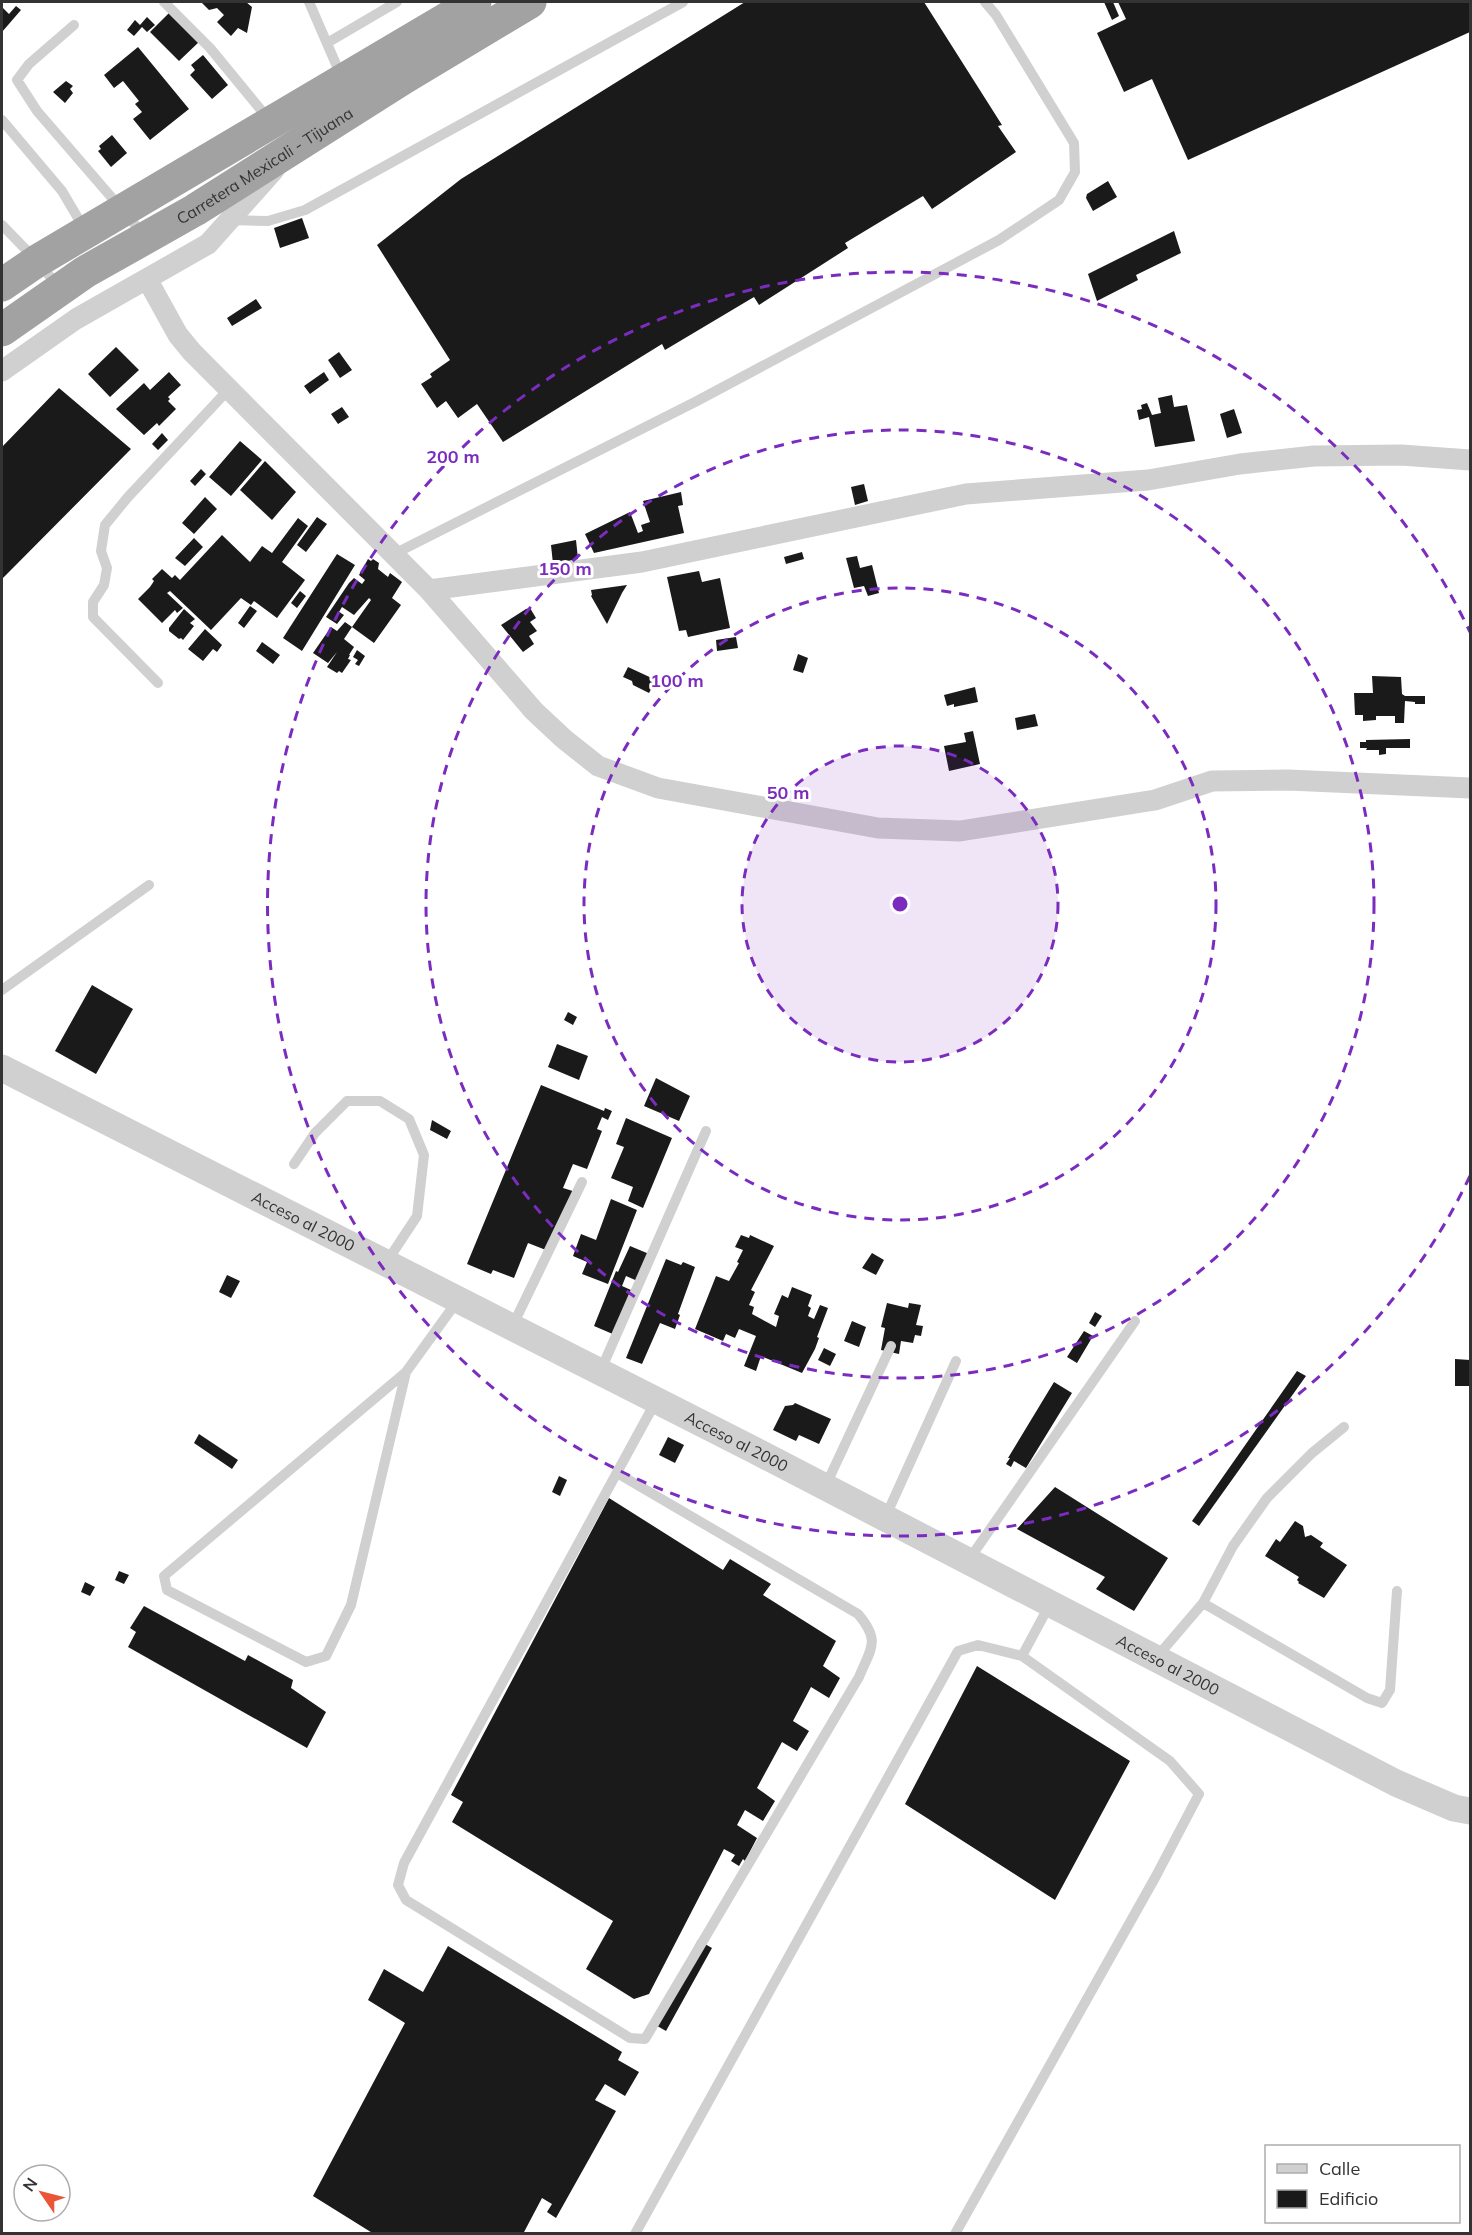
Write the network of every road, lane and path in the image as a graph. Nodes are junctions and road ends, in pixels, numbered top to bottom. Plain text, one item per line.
1 (164, 2) edge
2 (309, 2) edge
3 (397, 2) edge
4 (475, 2) edge
5 (530, 2) edge
6 (683, 2) edge
7 (985, 2) edge
8 (74, 25) dead end
9 (327, 43) junction
10 (343, 81) junction
11 (2, 120) edge
12 (282, 136) junction
13 (124, 210) junction
14 (230, 220) junction
15 (2, 225) edge
16 (146, 237) junction
17 (95, 246) junction
18 (37, 261) junction
19 (147, 279) junction
20 (2, 285) edge
21 (60, 288) junction
22 (2, 330) edge
23 (2, 370) edge
24 (229, 389) junction
25 (1470, 460) edge
26 (394, 554) junction
27 (429, 590) junction
28 (158, 683) dead end
29 (1470, 788) edge
30 (149, 885) dead end
31 (2, 990) edge
32 (2, 1068) edge
33 (706, 1131) dead end
34 (294, 1164) dead end
35 (582, 1182) dead end
36 (386, 1263) junction
37 (458, 1300) junction
38 (1135, 1321) dead end
39 (512, 1328) junction
40 (891, 1346) dead end
41 (956, 1362) dead end
42 (406, 1372) junction
43 (600, 1372) junction
44 (656, 1401) junction
45 (1344, 1427) dead end
46 (617, 1473) junction
47 (825, 1487) junction
48 (885, 1518) junction
49 (968, 1561) junction
50 (1397, 1591) dead end
51 (1050, 1603) junction
52 (1203, 1603) junction
53 (1022, 1656) junction
54 (1156, 1658) junction
55 (1470, 1811) edge
56 (635, 2234) edge
57 (955, 2234) edge

1 - 12 lane
2 - 9 lane
3 - 9 lane
4 - 10 highway, Carretera Mexicali - Tijuana
5 - 12 highway, Carretera Mexicali - Tijuana
6 - 14 lane
7 - 26 lane
8 - 13 lane
9 - 10 lane
10 - 12 highway, Carretera Mexicali - Tijuana
11 - 17 lane
12 - 13 highway, Carretera Mexicali - Tijuana
12 - 14 street
12 - 16 highway, Carretera Mexicali - Tijuana
13 - 16 lane
13 - 17 highway, Carretera Mexicali - Tijuana
14 - 19 street
15 - 18 lane
16 - 17 highway, Carretera Mexicali - Tijuana
17 - 18 highway, Carretera Mexicali - Tijuana
17 - 21 highway, Carretera Mexicali - Tijuana
18 - 20 highway, Carretera Mexicali - Tijuana
18 - 21 lane
19 - 23 street
19 - 24 street
21 - 22 highway, Carretera Mexicali - Tijuana
24 - 26 street
24 - 28 lane
25 - 27 street
26 - 27 street
27 - 29 street
30 - 31 lane
32 - 36 street, Acceso al 2000
33 - 43 lane
34 - 36 lane
35 - 39 lane
36 - 37 street, Acceso al 2000
37 - 39 street, Acceso al 2000
37 - 42 lane
38 - 49 lane
39 - 43 street, Acceso al 2000
40 - 47 lane
41 - 48 lane
42 - 42 lane
43 - 44 street, Acceso al 2000
44 - 46 lane
44 - 47 street, Acceso al 2000
45 - 52 lane
46 - 46 lane
47 - 48 street, Acceso al 2000
48 - 49 street, Acceso al 2000
49 - 51 street, Acceso al 2000
50 - 52 lane
51 - 53 lane
51 - 54 street, Acceso al 2000
52 - 54 lane
53 - 56 lane
53 - 57 lane
54 - 55 street, Acceso al 2000

